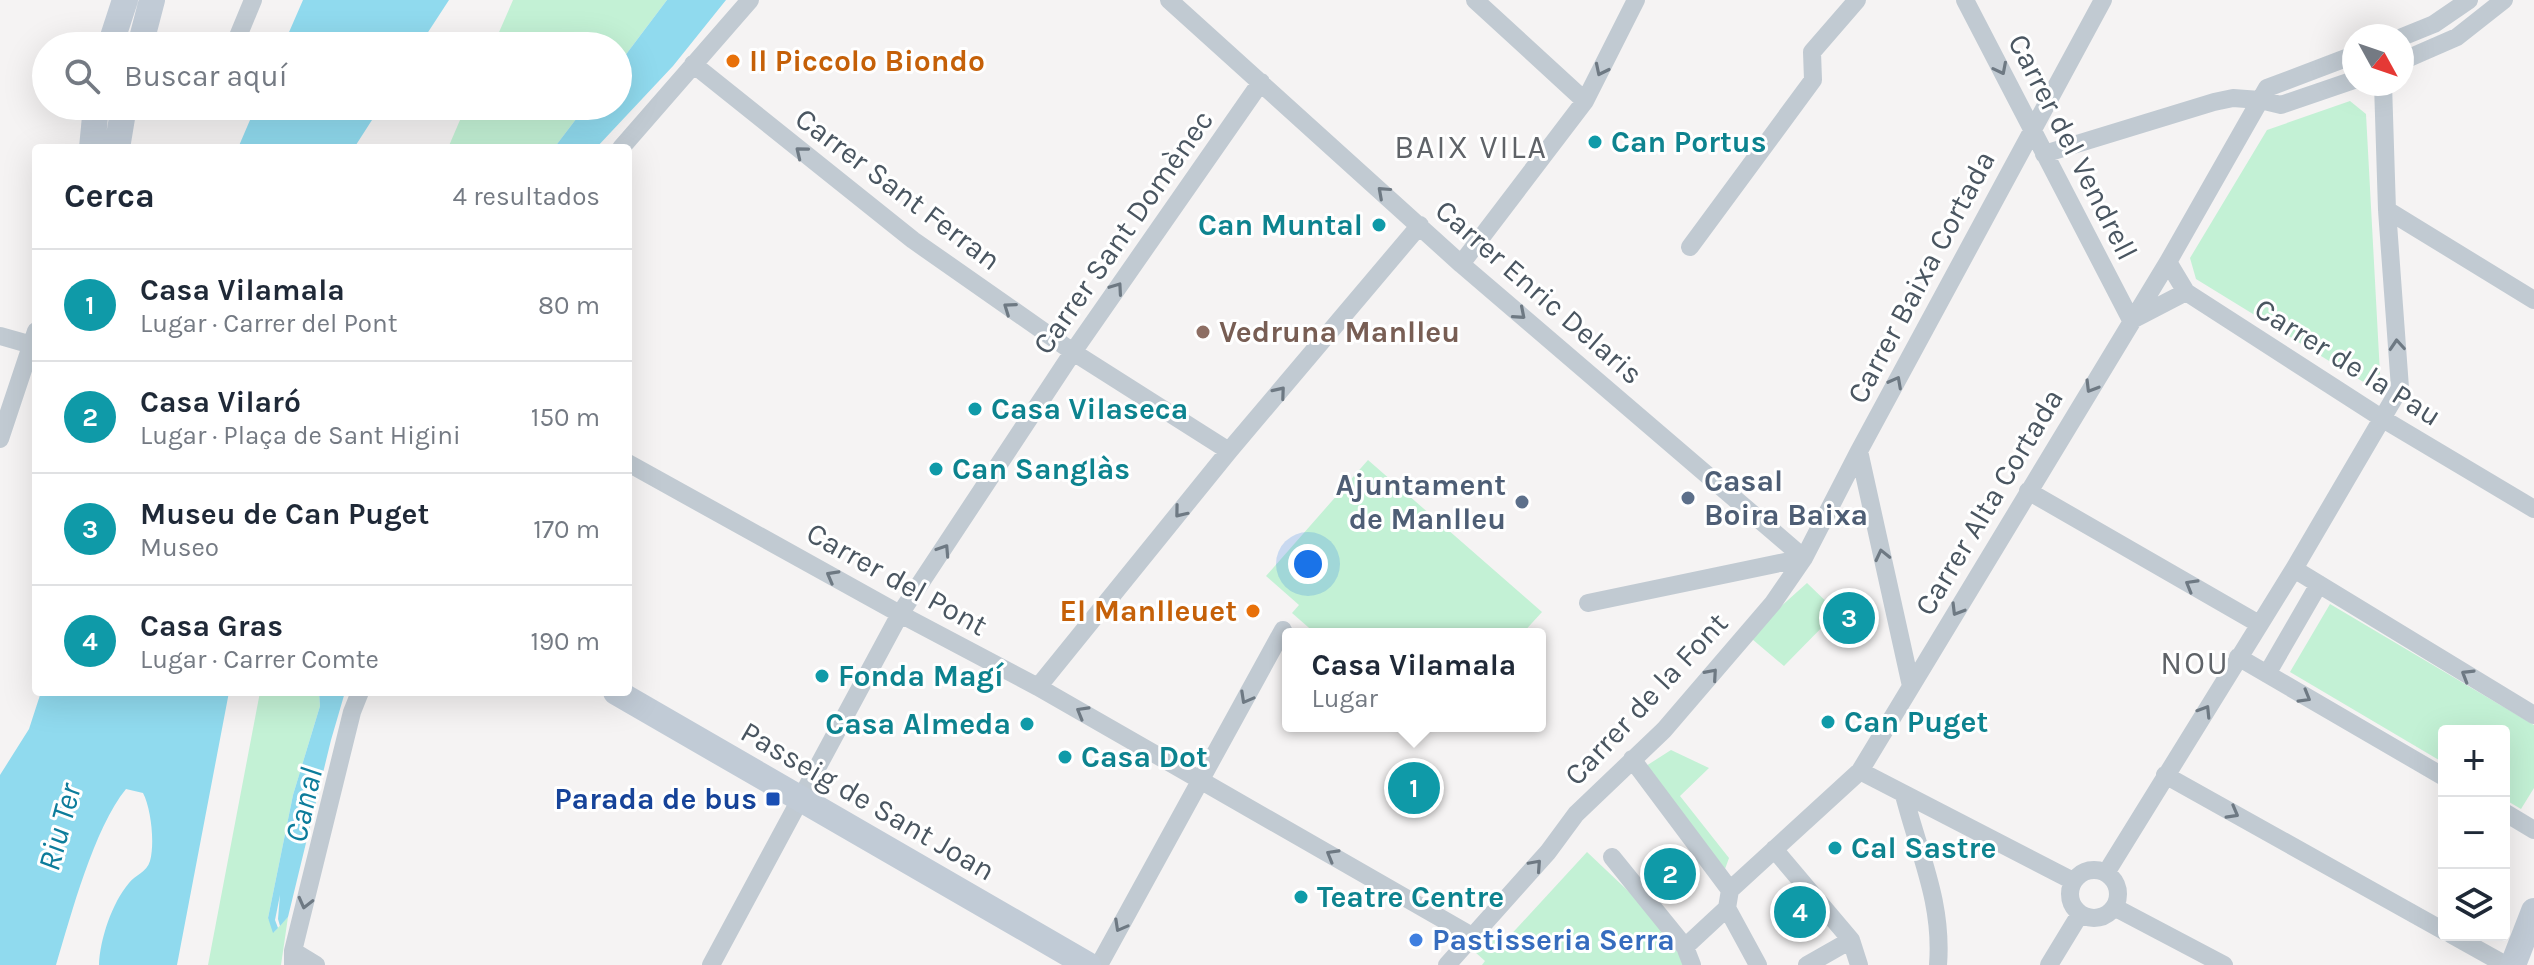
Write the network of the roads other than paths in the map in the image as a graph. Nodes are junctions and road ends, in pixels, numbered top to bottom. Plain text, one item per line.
1 (125, 0) edge
2 (152, 0) edge
3 (253, 0) edge
4 (750, 0) edge
5 (1169, 0) edge
6 (1475, 0) edge
7 (1636, 0) edge
8 (1857, 0) edge
9 (1965, 0) edge
10 (2103, 0) edge
11 (2469, 0) edge
12 (2504, 0) edge
13 (115, 32) edge
14 (144, 32) edge
15 (240, 32) edge
16 (2414, 32) edge
17 (2414, 56) edge
18 (2342, 60) edge
19 (693, 64) junction
20 (1261, 82) junction
21 (2342, 84) edge
22 (2383, 96) edge
23 (2260, 100) junction
24 (1585, 101) junction
25 (95, 120) edge
26 (122, 120) edge
27 (2032, 130) junction
28 (92, 144) edge
29 (118, 144) edge
30 (624, 144) edge
31 (2044, 154) junction
32 (2387, 210) junction
33 (1420, 225) junction
34 (1690, 247) dead end
35 (2168, 262) junction
36 (1461, 264) junction
37 (2186, 292) junction
38 (2534, 300) edge
39 (2131, 320) junction
40 (0, 336) edge
41 (32, 338) edge
42 (32, 344) edge
43 (1073, 352) junction
44 (2383, 419) junction
45 (0, 439) edge
46 (1229, 451) junction
47 (1859, 451) junction
48 (632, 465) edge
49 (2028, 491) junction
50 (2534, 509) edge
51 (1804, 558) junction
52 (2294, 569) junction
53 (2319, 584) junction
54 (1588, 603) dead end
55 (900, 614) junction
56 (2259, 624) junction
57 (1282, 632) edge
58 (2238, 657) junction
59 (2267, 674) junction
60 (1911, 686) junction
61 (1038, 687) junction
62 (358, 696) edge
63 (623, 696) edge
64 (2534, 715) edge
65 (1632, 759) junction
66 (1860, 771) junction
67 (2438, 774) edge
68 (2165, 775) junction
69 (1202, 780) junction
70 (1904, 795) junction
71 (801, 800) junction
72 (2510, 815) edge
73 (2533, 827) edge
74 (1774, 849) junction
75 (1612, 857) dead end
76 (2106, 873) junction
77 (2073, 881) junction
78 (1728, 899) junction
79 (2114, 907) junction
80 (2534, 911) edge
81 (2080, 914) junction
82 (2438, 928) edge
83 (1472, 936) junction
84 (1851, 940) junction
85 (2463, 941) edge
86 (1689, 956) edge
87 (293, 958) edge
88 (316, 965) edge
89 (711, 965) edge
90 (1088, 965) edge
91 (1099, 965) edge
92 (1447, 965) edge
93 (1758, 965) edge
94 (1807, 965) edge
95 (1859, 965) edge
96 (1938, 965) edge
97 (2049, 965) edge
98 (2224, 965) edge
99 (2506, 965) edge
100 (2513, 965) edge

1 - 13 street
2 - 14 street
3 - 15 street
4 - 19 street
5 - 20 street, Carrer Enric Delaris
6 - 24 street
7 -> 24 street
8 - 34 street
9 -> 27 street, Carrer del Vendrell
10 - 27 street, Carrer Baixa Cortada
11 - 16 street
12 - 17 street
18 - 23 street
19 - 30 street
43 -> 19 street, Carrer Sant Ferran
33 -> 20 street, Carrer Enric Delaris
43 -> 20 street, Carrer Sant Domènec
21 - 23 street
22 - 32 street
23 - 31 street
23 - 35 street, Carrer Alta Cortada
24 - 36 street
25 - 28 street
26 - 29 street
27 - 31 street, Carrer del Vendrell
47 -> 27 street, Carrer Baixa Cortada
31 - 39 street, Carrer del Vendrell
32 - 38 street
44 -> 32 street
33 - 36 street, Carrer Enric Delaris
46 -> 33 street
35 - 37 street
35 - 39 street, Carrer Alta Cortada
36 -> 51 street, Carrer Enric Delaris
37 - 39 street
37 - 44 street, Carrer de la Pau
39 -> 49 street, Carrer Alta Cortada
40 - 41 street
42 - 45 street
43 - 46 street, Carrer Sant Ferran
55 -> 43 street, Carrer Sant Domènec
44 - 50 street, Carrer de la Pau
44 - 52 street
46 -> 61 street
47 - 51 street, Carrer de la Font
60 -> 47 street
55 -> 48 street, Carrer del Pont
56 -> 49 street
49 -> 60 street, Carrer Alta Cortada
51 - 54 street
65 -> 51 street, Carrer de la Font
52 - 53 street
52 - 56 street
53 - 59 street
64 -> 53 street
55 - 61 street, Carrer del Pont
55 - 71 street, Carrer Sant Domènec
56 - 58 street
57 -> 69 street
58 - 59 street
68 -> 58 street
59 -> 67 street
60 - 66 street, Carrer Alta Cortada
69 -> 61 street, Carrer del Pont
62 -> 87 street
63 - 71 street, Passeig de Sant Joan
65 - 78 street
83 -> 65 street, Carrer de la Font
66 - 70 street
66 - 74 street, Carrer Alta Cortada
68 - 76 street
68 -> 82 street
83 -> 69 street, Carrer del Pont
69 -> 91 street
70 - 77 street
70 - 96 street
71 - 89 street, Carrer Sant Domènec
71 - 90 street, Passeig de Sant Joan
72 - 73 street
74 - 78 street, Carrer Alta Cortada
74 - 84 street
75 - 86 street
76 - 77 street
76 - 79 street
77 - 81 street
78 - 86 street, Carrer Alta Cortada
78 - 93 street
79 - 81 street
79 - 98 street
80 - 100 street
81 - 97 street
83 - 92 street, Carrer de la Font
84 - 94 street
84 - 95 street
85 - 99 street
87 - 88 street

